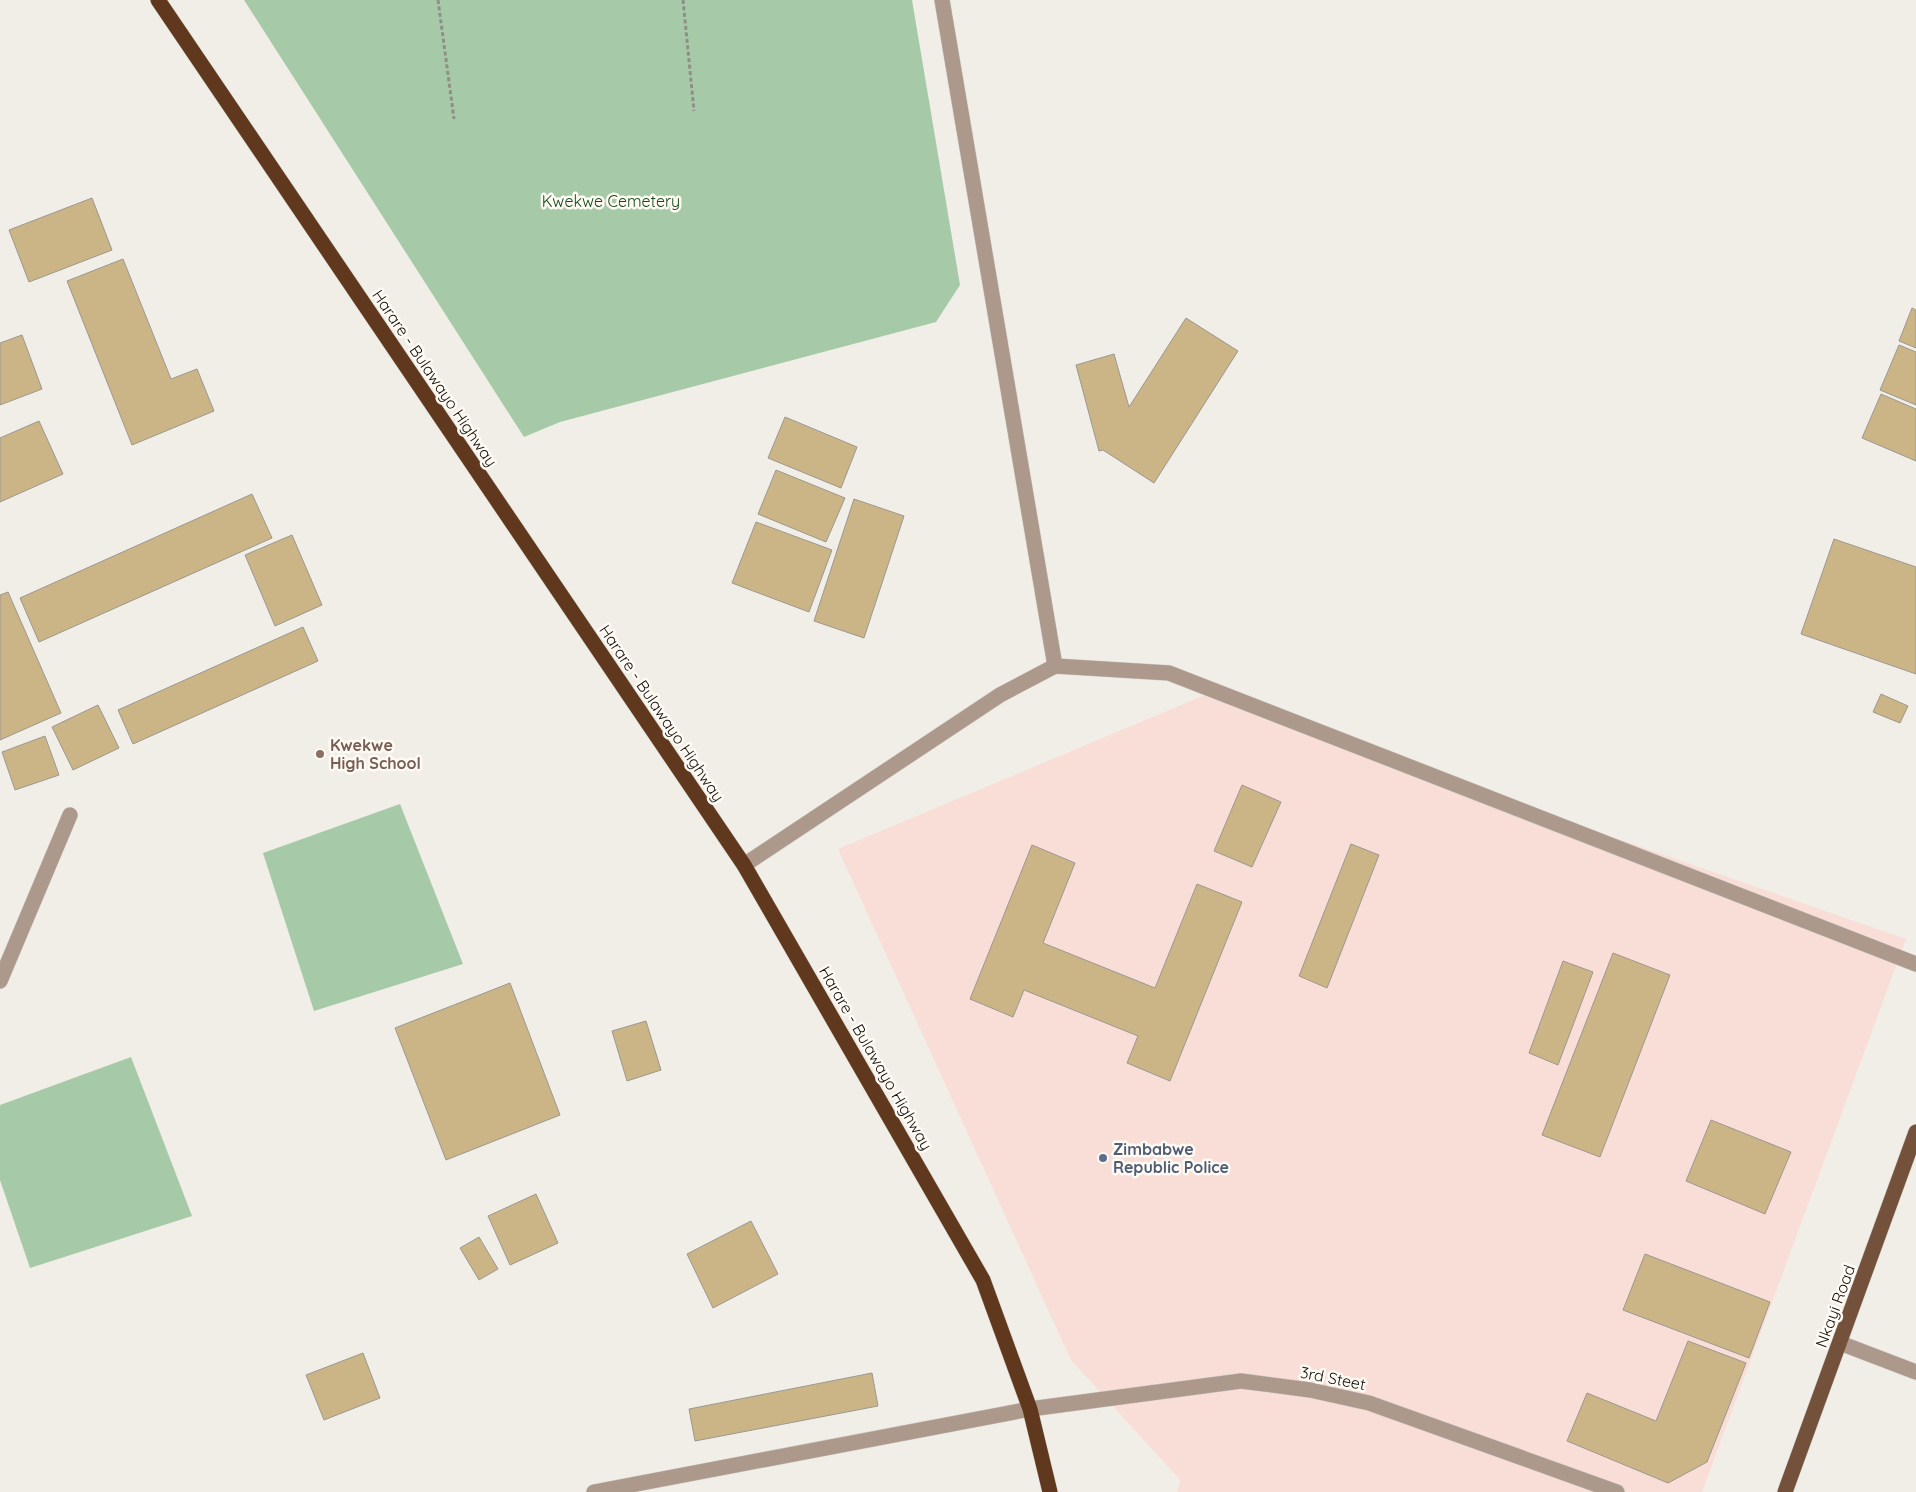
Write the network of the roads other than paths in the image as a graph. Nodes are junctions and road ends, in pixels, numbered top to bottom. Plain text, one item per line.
1 (158, 0) edge
2 (942, 0) edge
3 (1055, 666) junction
4 (70, 815) dead end
5 (744, 865) junction
6 (1916, 964) edge
7 (0, 981) edge
8 (1916, 1132) edge
9 (1840, 1342) junction
10 (1916, 1372) edge
11 (1030, 1409) junction
12 (594, 1492) edge
13 (1050, 1492) edge
14 (1617, 1492) edge
15 (1785, 1492) edge

1 - 5 highway, Harare - Bulawayo Highway
2 - 3 street
3 - 5 street
3 - 6 street
4 - 7 street
5 - 11 highway, Harare - Bulawayo Highway
8 - 9 main road, Nkayi Road
9 - 10 street
9 - 15 main road, Nkayi Road
11 - 12 street, 3rd Steet
11 - 13 highway, Harare - Bulawayo Highway
11 - 14 street, 3rd Steet

